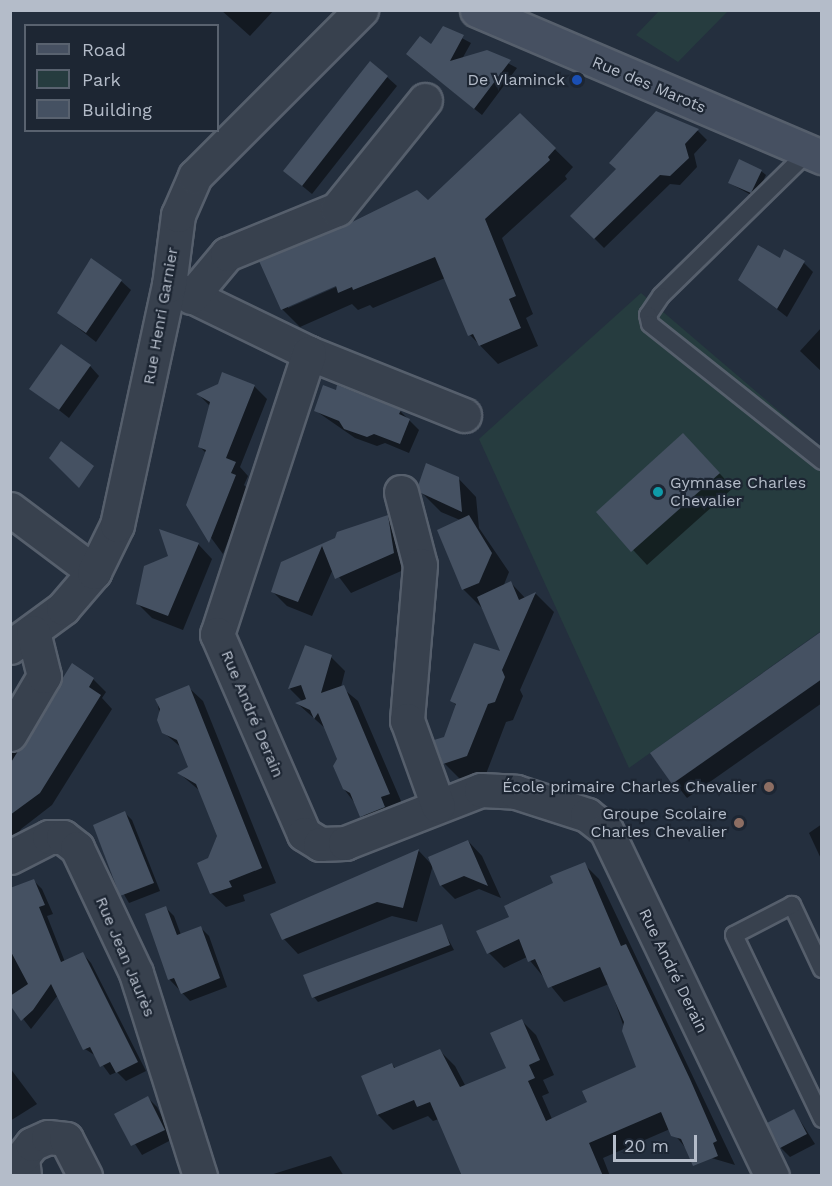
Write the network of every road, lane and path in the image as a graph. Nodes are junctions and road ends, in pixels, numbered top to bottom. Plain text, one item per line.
1 (361, 10) edge
2 (477, 10) edge
3 (425, 100) dead end
4 (815, 154) edge
5 (180, 291) junction
6 (309, 353) junction
7 (465, 415) dead end
8 (822, 461) edge
9 (401, 492) dead end
10 (10, 510) edge
11 (94, 572) junction
12 (22, 639) edge
13 (10, 734) edge
14 (438, 806) junction
15 (10, 857) edge
16 (822, 969) edge
17 (822, 1119) edge
18 (24, 1176) edge
19 (85, 1176) edge
20 (201, 1176) edge
21 (772, 1176) edge

1 - 5 street, Rue Henri Garnier
2 - 4 main road, Rue des Marots
3 - 5 street
4 - 8 lane
5 - 6 street
5 - 11 street, Rue Henri Garnier
6 - 7 street
6 - 14 street, Rue André Derain
9 - 14 street
10 - 11 street
11 - 12 street, Rue Henri Garnier
12 - 13 street
14 - 21 street, Rue André Derain
15 - 20 street, Rue Jean Jaurès
16 - 17 lane
18 - 19 street

